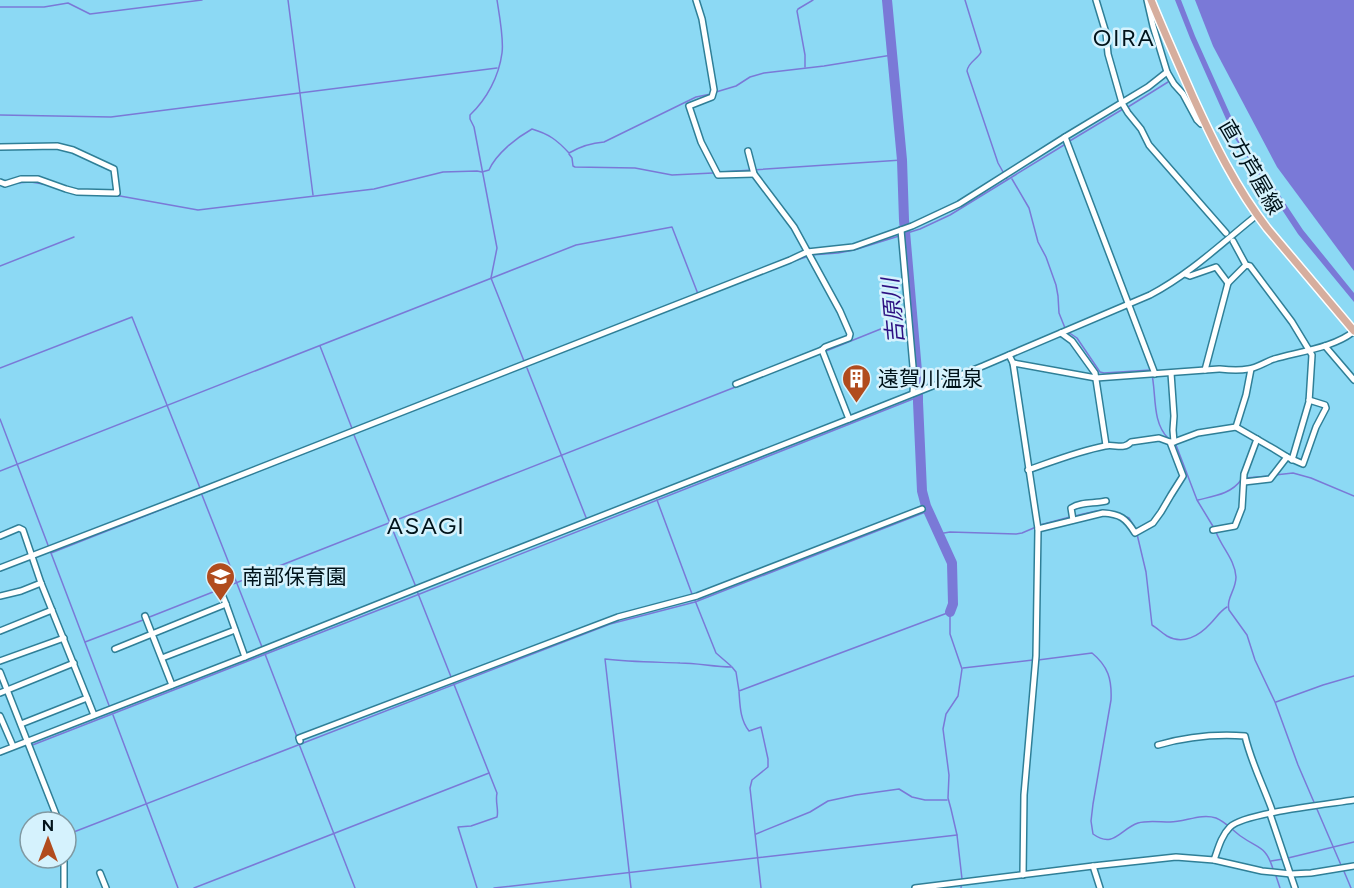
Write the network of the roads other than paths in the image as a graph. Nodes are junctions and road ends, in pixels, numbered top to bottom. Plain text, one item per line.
1 (696, 0) edge
2 (1096, 0) edge
3 (1149, 0) edge
4 (1167, 72) junction
5 (1122, 103) junction
6 (1206, 124) junction
7 (1065, 136) junction
8 (0, 147) edge
9 (748, 151) dead end
10 (754, 174) junction
11 (0, 182) edge
12 (1257, 215) junction
13 (901, 230) junction
14 (1226, 233) dead end
15 (1233, 241) dead end
16 (807, 252) junction
17 (1246, 265) junction
18 (1185, 274) junction
19 (1228, 282) junction
20 (1128, 304) junction
21 (1352, 332) edge
22 (1061, 333) junction
23 (1354, 341) edge
24 (1325, 346) junction
25 (822, 350) junction
26 (1309, 350) junction
27 (1009, 355) junction
28 (1013, 363) junction
29 (1251, 369) junction
30 (1205, 370) junction
31 (1171, 373) junction
32 (1155, 374) junction
33 (1096, 378) junction
34 (1354, 380) edge
35 (736, 384) dead end
36 (913, 393) junction
37 (1309, 400) junction
38 (849, 419) junction
39 (1236, 427) junction
40 (1257, 440) junction
41 (1172, 442) junction
42 (1106, 445) junction
43 (1290, 458) junction
44 (1028, 470) junction
45 (1244, 482) junction
46 (1106, 501) dead end
47 (922, 509) dead end
48 (1072, 520) junction
49 (1038, 529) junction
50 (1213, 530) dead end
51 (0, 536) edge
52 (32, 555) junction
53 (0, 568) edge
54 (41, 583) junction
55 (219, 587) dead end
56 (0, 596) edge
57 (226, 604) junction
58 (52, 610) junction
59 (145, 616) dead end
60 (235, 630) junction
61 (0, 631) edge
62 (152, 634) junction
63 (64, 638) junction
64 (115, 649) dead end
65 (245, 657) junction
66 (162, 658) junction
67 (0, 661) edge
68 (74, 663) junction
69 (0, 672) edge
70 (172, 685) junction
71 (7, 690) junction
72 (0, 693) edge
73 (87, 698) junction
74 (94, 715) junction
75 (0, 716) edge
76 (21, 724) junction
77 (28, 740) junction
78 (300, 741) dead end
79 (1158, 745) dead end
80 (13, 746) junction
81 (0, 752) edge
82 (1354, 800) edge
83 (54, 810) edge
84 (1270, 814) junction
85 (1214, 860) junction
86 (1093, 866) junction
87 (1354, 866) edge
88 (64, 870) edge
89 (100, 873) dead end
90 (1290, 874) junction
91 (1023, 875) junction
92 (64, 888) edge
93 (105, 888) edge
94 (915, 888) edge
95 (1100, 888) edge
96 (1295, 888) edge

1 - 10 street
2 - 5 street
3 - 4 street
3 - 6 main road, 直方芦屋線
4 - 5 street
4 - 6 street
5 - 7 street
5 - 14 street
6 - 12 main road, 直方芦屋線
7 - 13 street
7 - 20 street
8 - 11 street
9 - 10 street
10 - 16 street
12 - 18 street
12 - 21 main road, 直方芦屋線
13 - 16 street
13 - 36 street
15 - 17 street
16 - 25 street
16 - 52 street
17 - 19 street
17 - 26 street
18 - 19 street
18 - 20 street
19 - 30 street
20 - 22 street
20 - 32 street
21 - 23 street
21 - 24 street
22 - 27 street
22 - 33 street
24 - 26 street
24 - 34 street
25 - 35 street
25 - 38 street
26 - 29 street
26 - 37 street
27 - 28 street
27 - 36 street
28 - 33 street
28 - 44 street
29 - 30 street
29 - 39 street
30 - 31 street
31 - 32 street
31 - 41 street
32 - 33 street
33 - 42 street
36 - 38 street
37 - 43 street
37 - 43 street
38 - 65 street
39 - 40 street
39 - 41 street
40 - 43 street
40 - 45 street
41 - 42 street
41 - 48 street
42 - 44 street
43 - 45 street
44 - 49 street
45 - 50 street
46 - 48 street
47 - 78 street
48 - 49 street
49 - 91 street
51 - 52 street
52 - 53 street
52 - 54 street
54 - 56 street
54 - 58 street
55 - 57 street
57 - 60 street
57 - 62 street
58 - 61 street
58 - 63 street
59 - 62 street
60 - 65 street
60 - 66 street
62 - 64 street
62 - 66 street
63 - 67 street
63 - 68 street
65 - 70 street
66 - 70 street
68 - 71 street
68 - 73 street
69 - 71 street
70 - 74 street
71 - 72 street
71 - 76 street
73 - 74 street
73 - 76 street
74 - 77 street
75 - 80 street
76 - 77 street
77 - 80 street
77 - 83 street
79 - 84 street
80 - 81 street
82 - 84 street
84 - 85 street
84 - 90 street
85 - 86 street
85 - 90 street
86 - 91 street
86 - 95 street
87 - 90 street
88 - 92 street
89 - 93 street
90 - 96 street
91 - 94 street

